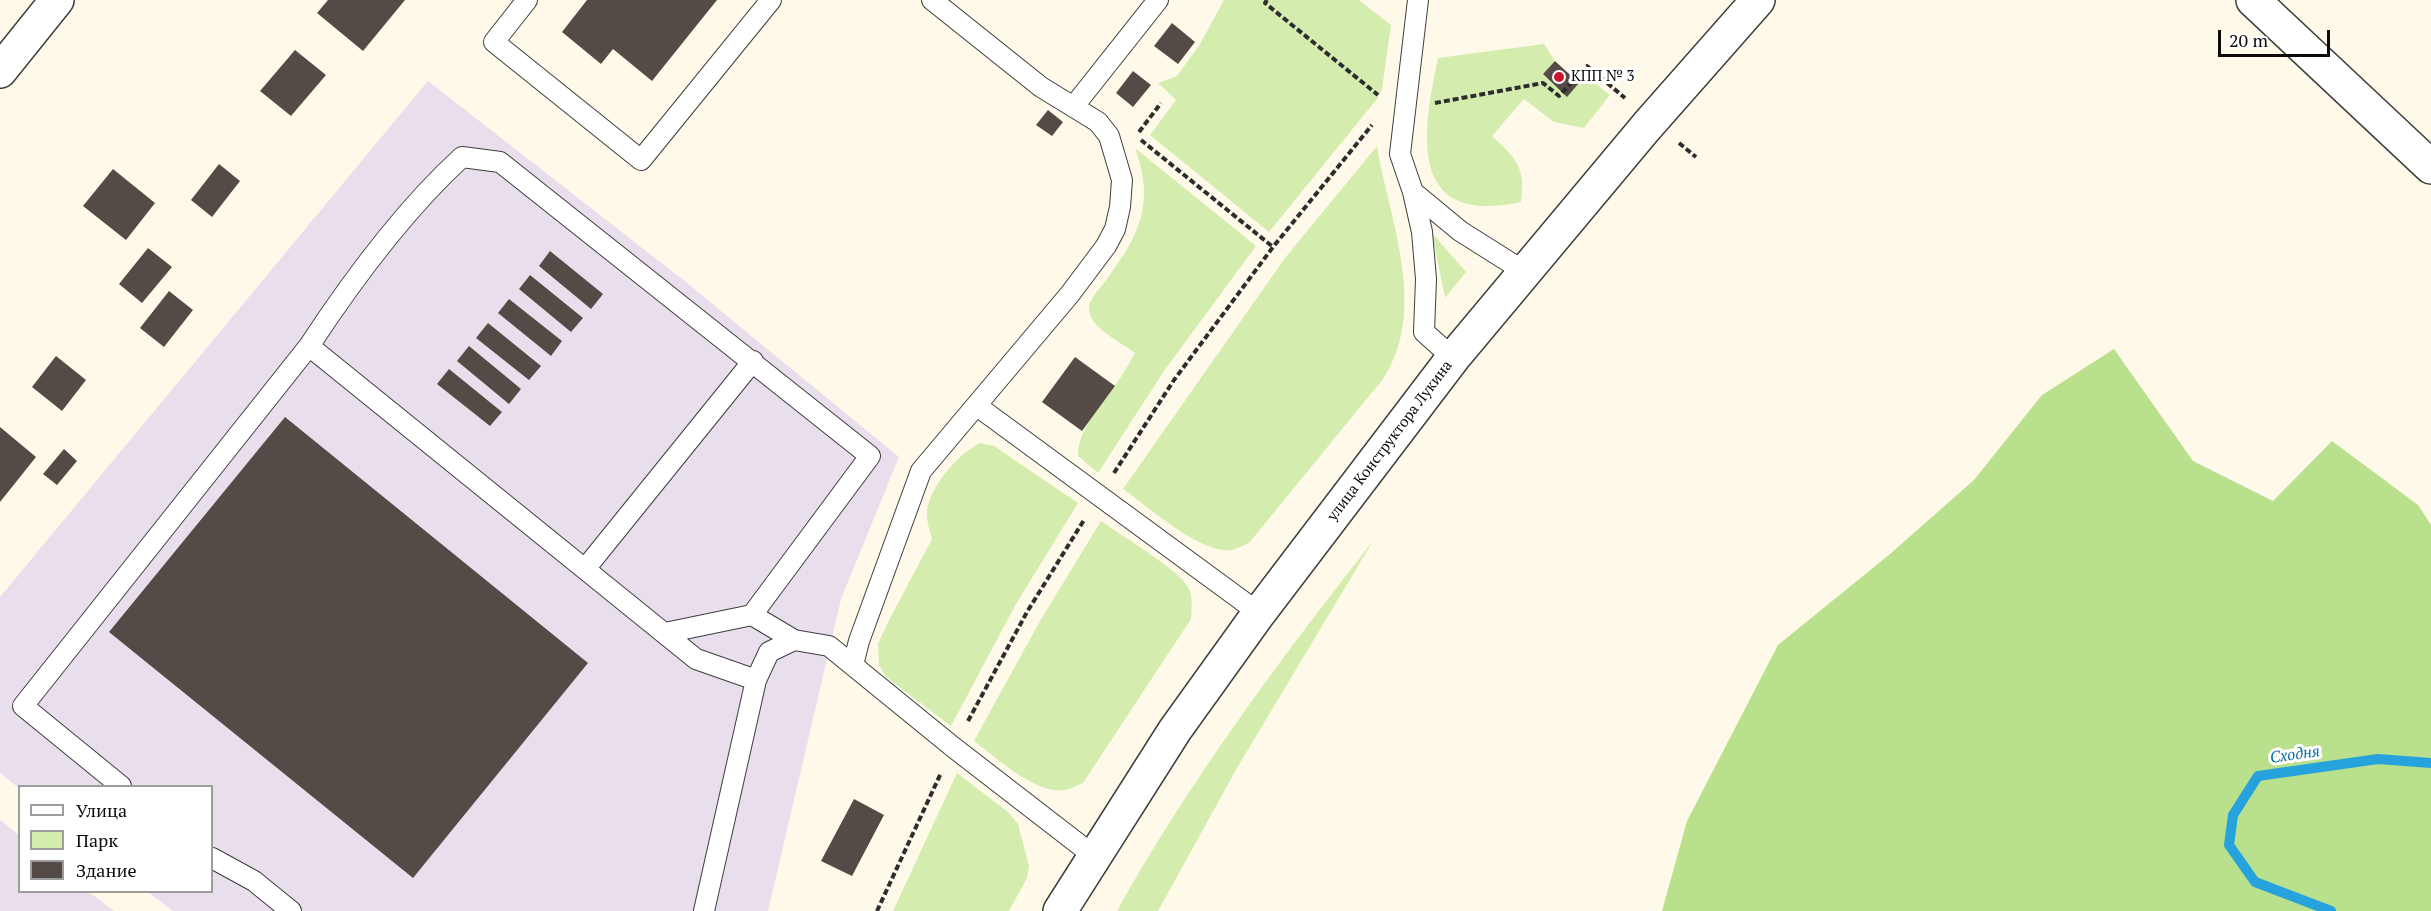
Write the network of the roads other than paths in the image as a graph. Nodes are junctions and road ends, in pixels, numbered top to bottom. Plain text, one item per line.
1 (57, 0) edge
2 (527, 0) edge
3 (771, 0) edge
4 (932, 0) edge
5 (1158, 0) edge
6 (1418, 0) edge
7 (1758, 0) edge
8 (2253, 0) edge
9 (0, 71) edge
10 (1074, 106) junction
11 (2431, 167) edge
12 (1413, 192) junction
13 (1525, 272) junction
14 (309, 346) junction
15 (1453, 358) junction
16 (753, 361) junction
17 (976, 406) junction
18 (585, 569) junction
19 (1258, 613) junction
20 (752, 615) junction
21 (665, 633) junction
22 (794, 640) junction
23 (853, 665) junction
24 (756, 680) junction
25 (120, 785) edge
26 (1094, 855) junction
27 (213, 859) edge
28 (291, 911) edge
29 (704, 911) edge
30 (1060, 911) edge

1 - 9 street
2 - 3 lane
4 - 10 lane
5 - 10 lane
6 - 12 lane
7 - 13 street, улица Конструктора Лукина
8 - 11 street
10 - 17 lane
12 - 13 lane
12 - 15 lane
13 - 15 street, улица Конструктора Лукина
14 - 16 lane
14 - 18 lane
14 - 25 lane
15 - 19 street, улица Конструктора Лукина
16 - 18 lane
16 - 20 lane
17 - 19 lane
17 - 23 lane
18 - 21 lane
19 - 26 street, улица Конструктора Лукина
20 - 21 lane
20 - 22 lane
21 - 24 lane
22 - 23 lane
22 - 24 lane
23 - 26 lane
24 - 29 lane
26 - 30 street, улица Конструктора Лукина
27 - 28 lane

